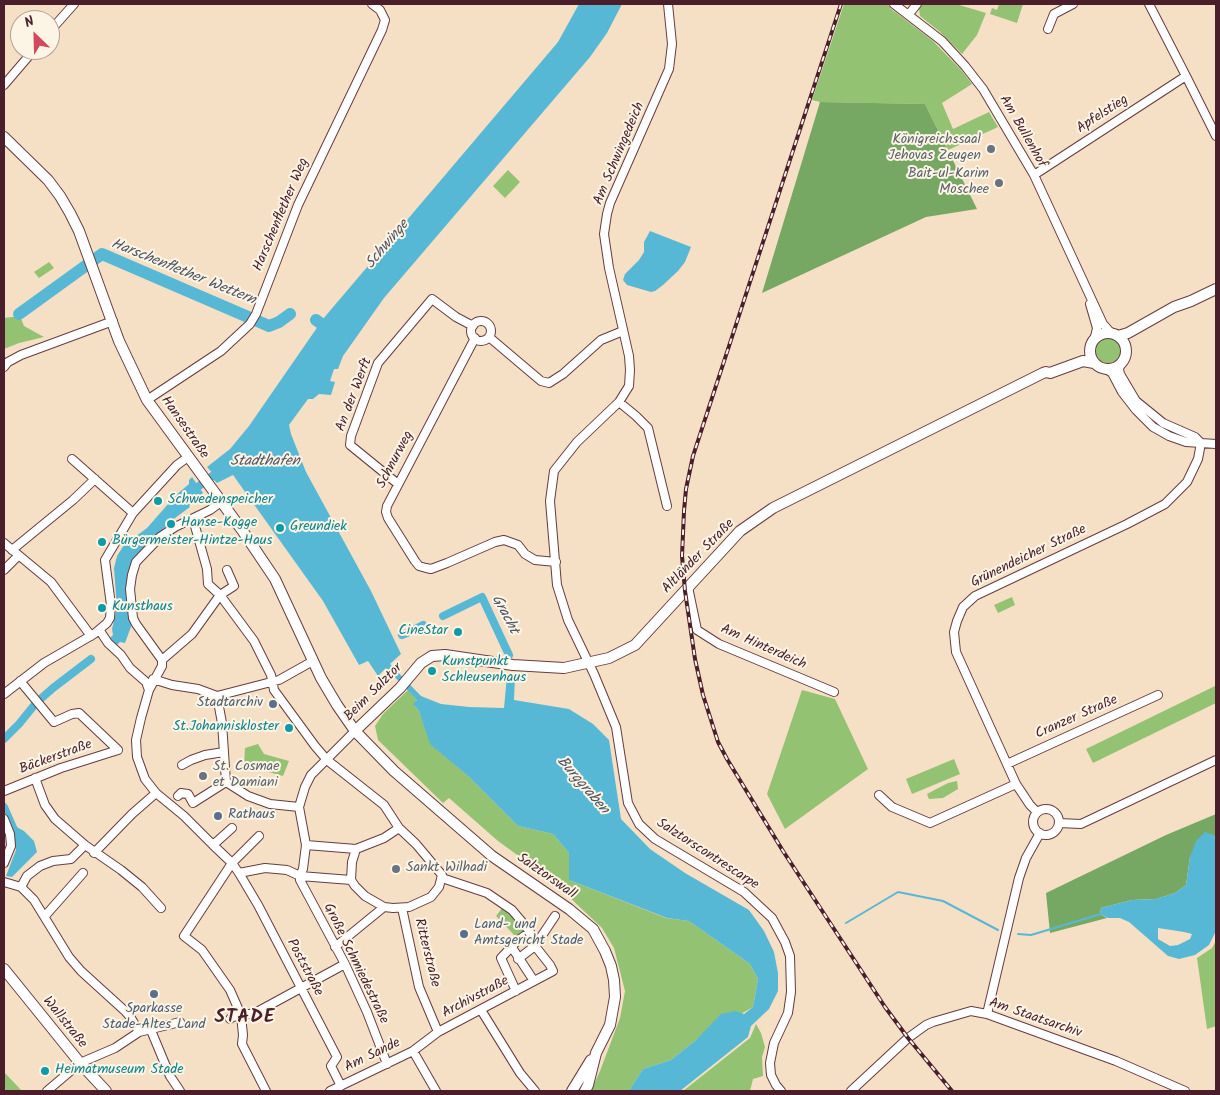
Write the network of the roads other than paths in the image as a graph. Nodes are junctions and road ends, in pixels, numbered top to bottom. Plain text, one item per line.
1 (74, 4) edge
2 (372, 4) edge
3 (668, 4) edge
4 (894, 4) edge
5 (917, 4) edge
6 (1073, 4) edge
7 (1149, 4) edge
8 (909, 14) junction
9 (60, 20) edge
10 (1048, 29) dead end
11 (25, 60) edge
12 (1186, 76) junction
13 (4, 85) edge
14 (1216, 136) edge
15 (4, 137) edge
16 (1034, 175) junction
17 (1083, 284) junction
18 (1216, 289) edge
19 (1191, 301) junction
20 (113, 321) junction
21 (473, 326) junction
22 (623, 331) junction
23 (1114, 334) junction
24 (488, 337) junction
25 (1095, 337) junction
26 (475, 338) junction
27 (1126, 346) junction
28 (1090, 347) junction
29 (1094, 363) junction
30 (1121, 363) junction
31 (4, 367) edge
32 (1106, 369) junction
33 (1046, 372) junction
34 (147, 400) junction
35 (619, 402) junction
36 (1201, 443) junction
37 (1216, 444) edge
38 (188, 457) junction
39 (72, 459) dead end
40 (95, 479) junction
41 (398, 484) junction
42 (221, 502) junction
43 (667, 506) dead end
44 (133, 512) junction
45 (193, 519) junction
46 (4, 543) edge
47 (12, 550) junction
48 (18, 556) junction
49 (556, 562) junction
50 (4, 570) edge
51 (227, 570) dead end
52 (688, 587) junction
53 (220, 595) junction
54 (100, 631) junction
55 (91, 636) junction
56 (445, 655) joint
57 (162, 660) junction
58 (313, 661) junction
59 (589, 664) junction
60 (20, 681) junction
61 (272, 683) junction
62 (149, 684) junction
63 (834, 692) dead end
64 (4, 694) edge
65 (1158, 695) dead end
66 (217, 696) junction
67 (355, 731) junction
68 (224, 752) junction
69 (327, 760) junction
70 (1216, 760) edge
71 (1007, 764) junction
72 (182, 765) dead end
73 (35, 778) junction
74 (226, 782) junction
75 (1016, 784) junction
76 (5, 791) edge
77 (156, 793) junction
78 (879, 795) dead end
79 (178, 796) dead end
80 (299, 807) junction
81 (1037, 812) junction
82 (4, 819) edge
83 (1058, 823) junction
84 (232, 828) dead end
85 (399, 828) junction
86 (1040, 833) junction
87 (259, 836) dead end
88 (85, 845) junction
89 (213, 845) junction
90 (306, 845) junction
91 (356, 849) junction
92 (94, 853) junction
93 (4, 863) edge
94 (232, 863) junction
95 (83, 873) dead end
96 (239, 873) junction
97 (300, 876) junction
98 (442, 878) junction
99 (352, 880) junction
100 (8, 883) edge
101 (20, 887) junction
102 (384, 907) junction
103 (161, 908) dead end
104 (402, 908) junction
105 (45, 916) junction
106 (555, 916) dead end
107 (530, 932) junction
108 (511, 946) junction
109 (534, 946) junction
110 (335, 947) junction
111 (518, 959) junction
112 (345, 964) junction
113 (4, 969) edge
114 (534, 981) junction
115 (300, 987) junction
116 (516, 991) junction
117 (481, 1010) junction
118 (987, 1014) junction
119 (242, 1015) junction
120 (230, 1019) dead end
121 (180, 1022) dead end
122 (150, 1028) junction
123 (138, 1032) junction
124 (438, 1032) junction
125 (412, 1051) junction
126 (596, 1053) junction
127 (80, 1063) junction
128 (387, 1064) junction
129 (341, 1086) junction
130 (47, 1091) edge
131 (106, 1091) edge
132 (180, 1091) edge
133 (266, 1091) edge
134 (330, 1091) edge
135 (436, 1091) edge
136 (535, 1091) edge
137 (572, 1091) edge
138 (585, 1091) edge
139 (781, 1091) edge
140 (851, 1091) edge
141 (1184, 1091) edge

1 - 9 street
2 - 34 street, Harschenflether Weg
3 - 22 street, Am Schwingedeich
4 - 8 street, Am Bullenhof
5 - 8 street
6 - 10 street
7 - 12 street
8 - 16 street, Am Bullenhof
11 - 13 street
12 - 14 street
12 - 16 street, Apfelstieg
15 - 20 main road, Hansestraße
16 - 17 street, Am Bullenhof
17 - 23 street, Am Bullenhof
17 - 25 street, Am Bullenhof
18 - 19 main road
19 - 23 main road
19 - 27 main road
20 - 31 street
20 - 34 main road, Hansestraße
21 - 24 street
21 - 26 street
21 - 41 street, An der Werft
22 - 24 street
22 - 35 street, Am Schwingedeich
23 - 25 main road
23 - 27 main road
24 - 26 street
25 - 28 main road
26 - 41 street, Schnurweg
27 - 30 main road
28 - 29 main road
28 - 33 main road, Altländer Straße
29 - 32 main road
29 - 33 main road, Altländer Straße
30 - 32 main road
30 - 36 street
32 - 36 street
33 - 52 main road, Altländer Straße
34 - 38 main road, Hansestraße
35 - 43 street
35 - 49 street, Am Schwingedeich
36 - 37 street
36 - 71 street, Grünendeicher Straße
38 - 42 main road, Hansestraße
38 - 44 street
39 - 40 street
40 - 44 street
40 - 47 street
41 - 49 street, Schnurweg
42 - 45 street
42 - 58 main road, Hansestraße
44 - 54 street
45 - 53 street
45 - 57 street
46 - 47 street
47 - 48 street
48 - 50 street
48 - 55 street
49 - 59 street, Am Schwingedeich
51 - 53 street
52 - 59 main road, Altländer Straße
52 - 63 street, Am Hinterdeich
53 - 57 street
53 - 61 street
54 - 55 street
54 - 62 street
55 - 60 street
56 - 59 main road, Altländer Straße
56 - 67 main road, Beim Salztor
57 - 62 street, Poststraße
58 - 61 street
58 - 67 main road, Hansestraße
59 - 139 street, Salztorscontrescarpe
60 - 64 street
60 - 73 street, Bäckerstraße
61 - 66 street
61 - 69 street
62 - 66 street
62 - 77 street, Poststraße
65 - 71 street, Cranzer Straße
66 - 68 street
67 - 69 street, Beim Salztor
67 - 126 main road, Salztorswall
68 - 72 street
68 - 74 street
69 - 80 street, Beim Salztor
69 - 85 street
70 - 83 street
71 - 75 street, Grünendeicher Straße
73 - 76 street, Bäckerstraße
73 - 88 street
74 - 79 street
74 - 80 street
75 - 78 street
75 - 81 street, Grünendeicher Straße
77 - 89 street, Poststraße
77 - 92 street
80 - 90 street
81 - 83 street
81 - 86 street
82 - 93 street
83 - 86 street
84 - 89 street
85 - 91 street
85 - 98 street
86 - 118 street
87 - 94 street
88 - 92 street
88 - 101 street
89 - 94 street, Poststraße
90 - 91 street
90 - 97 street
91 - 99 street
92 - 103 street
94 - 96 street, Poststraße
94 - 119 street
95 - 105 street
96 - 97 street
96 - 115 street, Poststraße
97 - 99 street
97 - 110 street, Große Schmiedestraße
98 - 104 street
98 - 107 street
99 - 102 street
100 - 101 street
101 - 105 street
102 - 104 street
102 - 110 street
104 - 124 street, Ritterstraße
105 - 123 street
106 - 109 street
107 - 108 street
107 - 109 street
108 - 111 street
108 - 116 street
109 - 111 street
109 - 114 street, Archivstraße
110 - 112 street, Große Schmiedestraße
111 - 114 street
112 - 115 street
112 - 128 street, Große Schmiedestraße
113 - 127 main road, Wallstraße
114 - 116 street, Archivstraße
115 - 119 street
115 - 129 street, Poststraße
116 - 117 street, Archivstraße
117 - 124 street, Archivstraße
117 - 136 street
118 - 140 street, Am Staatsarchiv
118 - 141 street, Am Staatsarchiv
119 - 120 street
119 - 133 street
121 - 122 street
122 - 123 street
122 - 132 street
123 - 127 street
124 - 125 street, Archivstraße
125 - 128 street, Am Sande
125 - 135 street, Am Sande
126 - 137 main road
126 - 138 main road, Salztorswall
127 - 130 street
127 - 131 main road, Wallstraße
128 - 129 street, Am Sande
129 - 134 street, Am Sande

